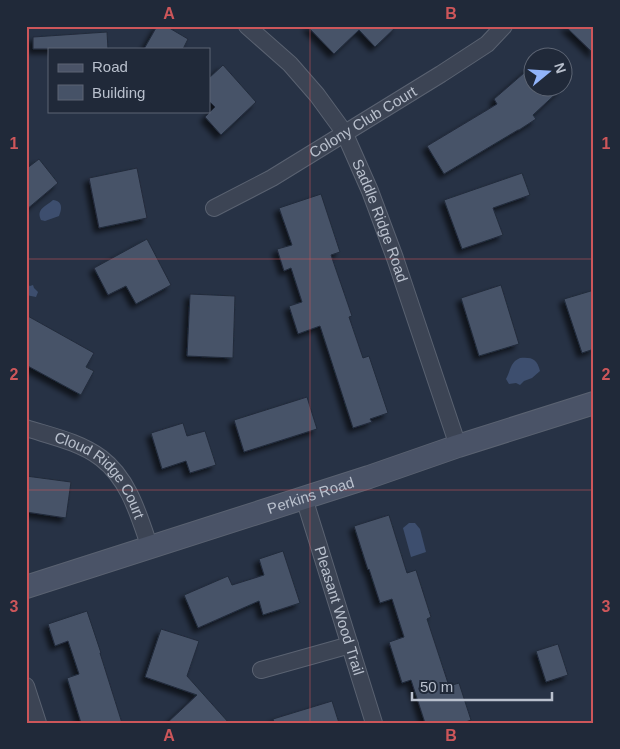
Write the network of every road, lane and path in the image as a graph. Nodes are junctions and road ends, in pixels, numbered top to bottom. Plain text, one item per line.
1 (247, 26) edge
2 (504, 26) edge
3 (344, 132) junction
4 (214, 208) dead end
5 (594, 403) edge
6 (26, 428) edge
7 (458, 446) junction
8 (304, 498) junction
9 (150, 548) junction
10 (26, 587) edge
11 (350, 644) junction
12 (261, 670) dead end
13 (26, 686) edge
14 (38, 723) edge
15 (374, 723) edge

1 - 3 street, Saddle Ridge Road
2 - 3 street, Colony Club Court
3 - 4 street, Colony Club Court
3 - 7 street, Saddle Ridge Road
5 - 7 main road, Perkins Road
6 - 9 street, Cloud Ridge Court
7 - 8 main road, Perkins Road
8 - 9 main road, Perkins Road
8 - 11 street, Pleasant Wood Trail
9 - 10 main road, Perkins Road
11 - 12 street
11 - 15 street, Pleasant Wood Trail
13 - 14 street

